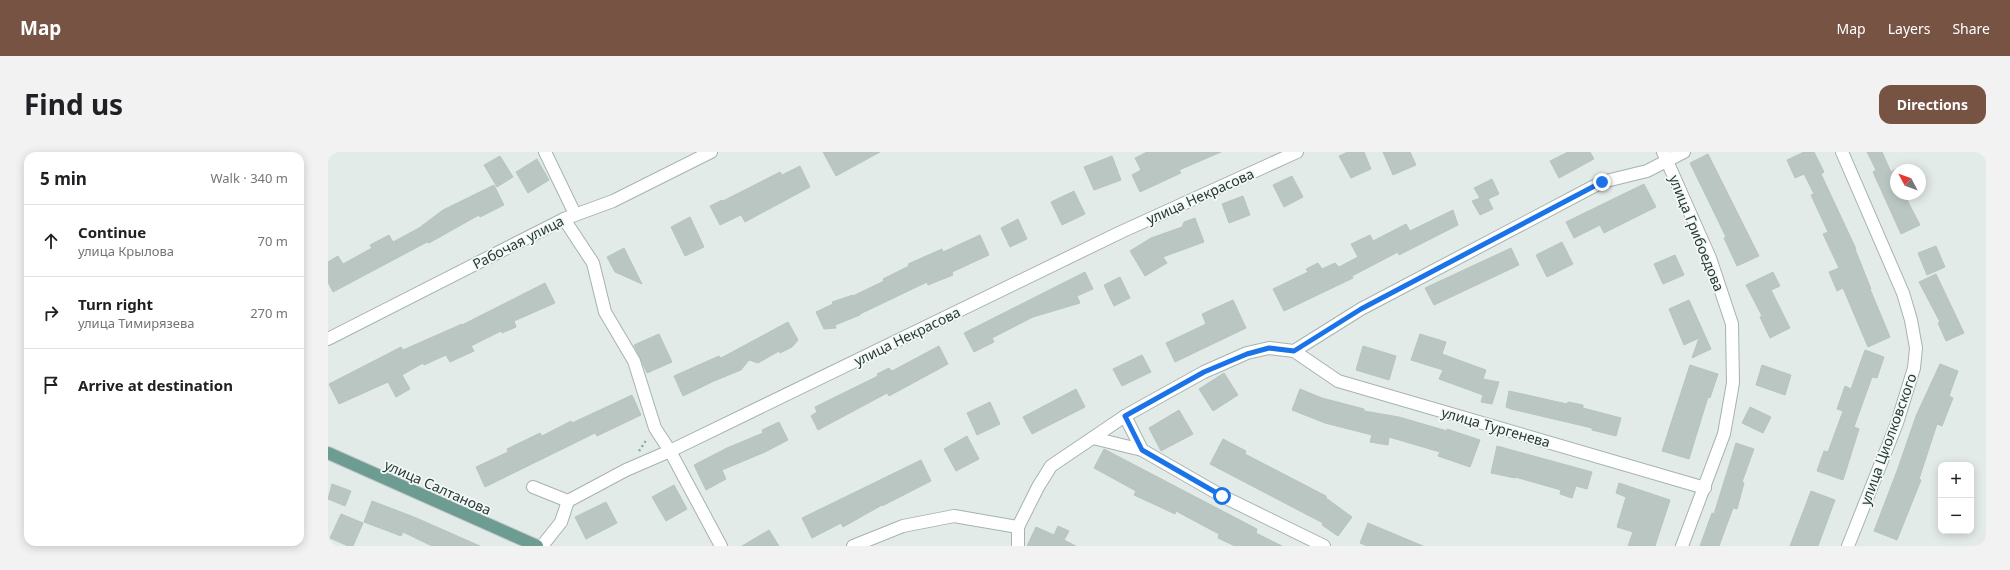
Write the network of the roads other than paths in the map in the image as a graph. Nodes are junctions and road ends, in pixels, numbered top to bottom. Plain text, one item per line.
1 (545, 152) edge
2 (711, 152) edge
3 (1297, 152) edge
4 (1684, 152) edge
5 (1842, 152) edge
6 (1665, 156) edge
7 (575, 214) junction
8 (564, 219) junction
9 (328, 339) edge
10 (1294, 351) junction
11 (1125, 416) junction
12 (1093, 438) junction
13 (1142, 450) junction
14 (670, 451) junction
15 (328, 453) edge
16 (533, 487) dead end
17 (1704, 488) junction
18 (568, 501) junction
19 (1018, 527) junction
20 (537, 546) edge
21 (542, 546) edge
22 (721, 546) edge
23 (853, 546) edge
24 (1018, 546) edge
25 (1324, 546) edge
26 (1682, 546) edge
27 (1848, 546) edge

1 - 7 street
2 - 7 street, Рабочая улица
3 - 14 street, улица Некрасова
4 - 6 street
5 - 27 street, улица Циолковского
6 - 10 street
6 - 17 street, улица Грибоедова
7 - 8 street, Рабочая улица
8 - 9 street, Рабочая улица
8 - 14 street
10 - 11 street
10 - 17 street, улица Тургенева
11 - 12 street
11 - 13 street
12 - 13 street
12 - 19 street
13 - 25 street
14 - 18 street, улица Некрасова
14 - 22 street
15 - 20 main road, улица Салтанова
16 - 18 street
17 - 26 street, улица Грибоедова
18 - 21 street
19 - 23 street
19 - 24 street

